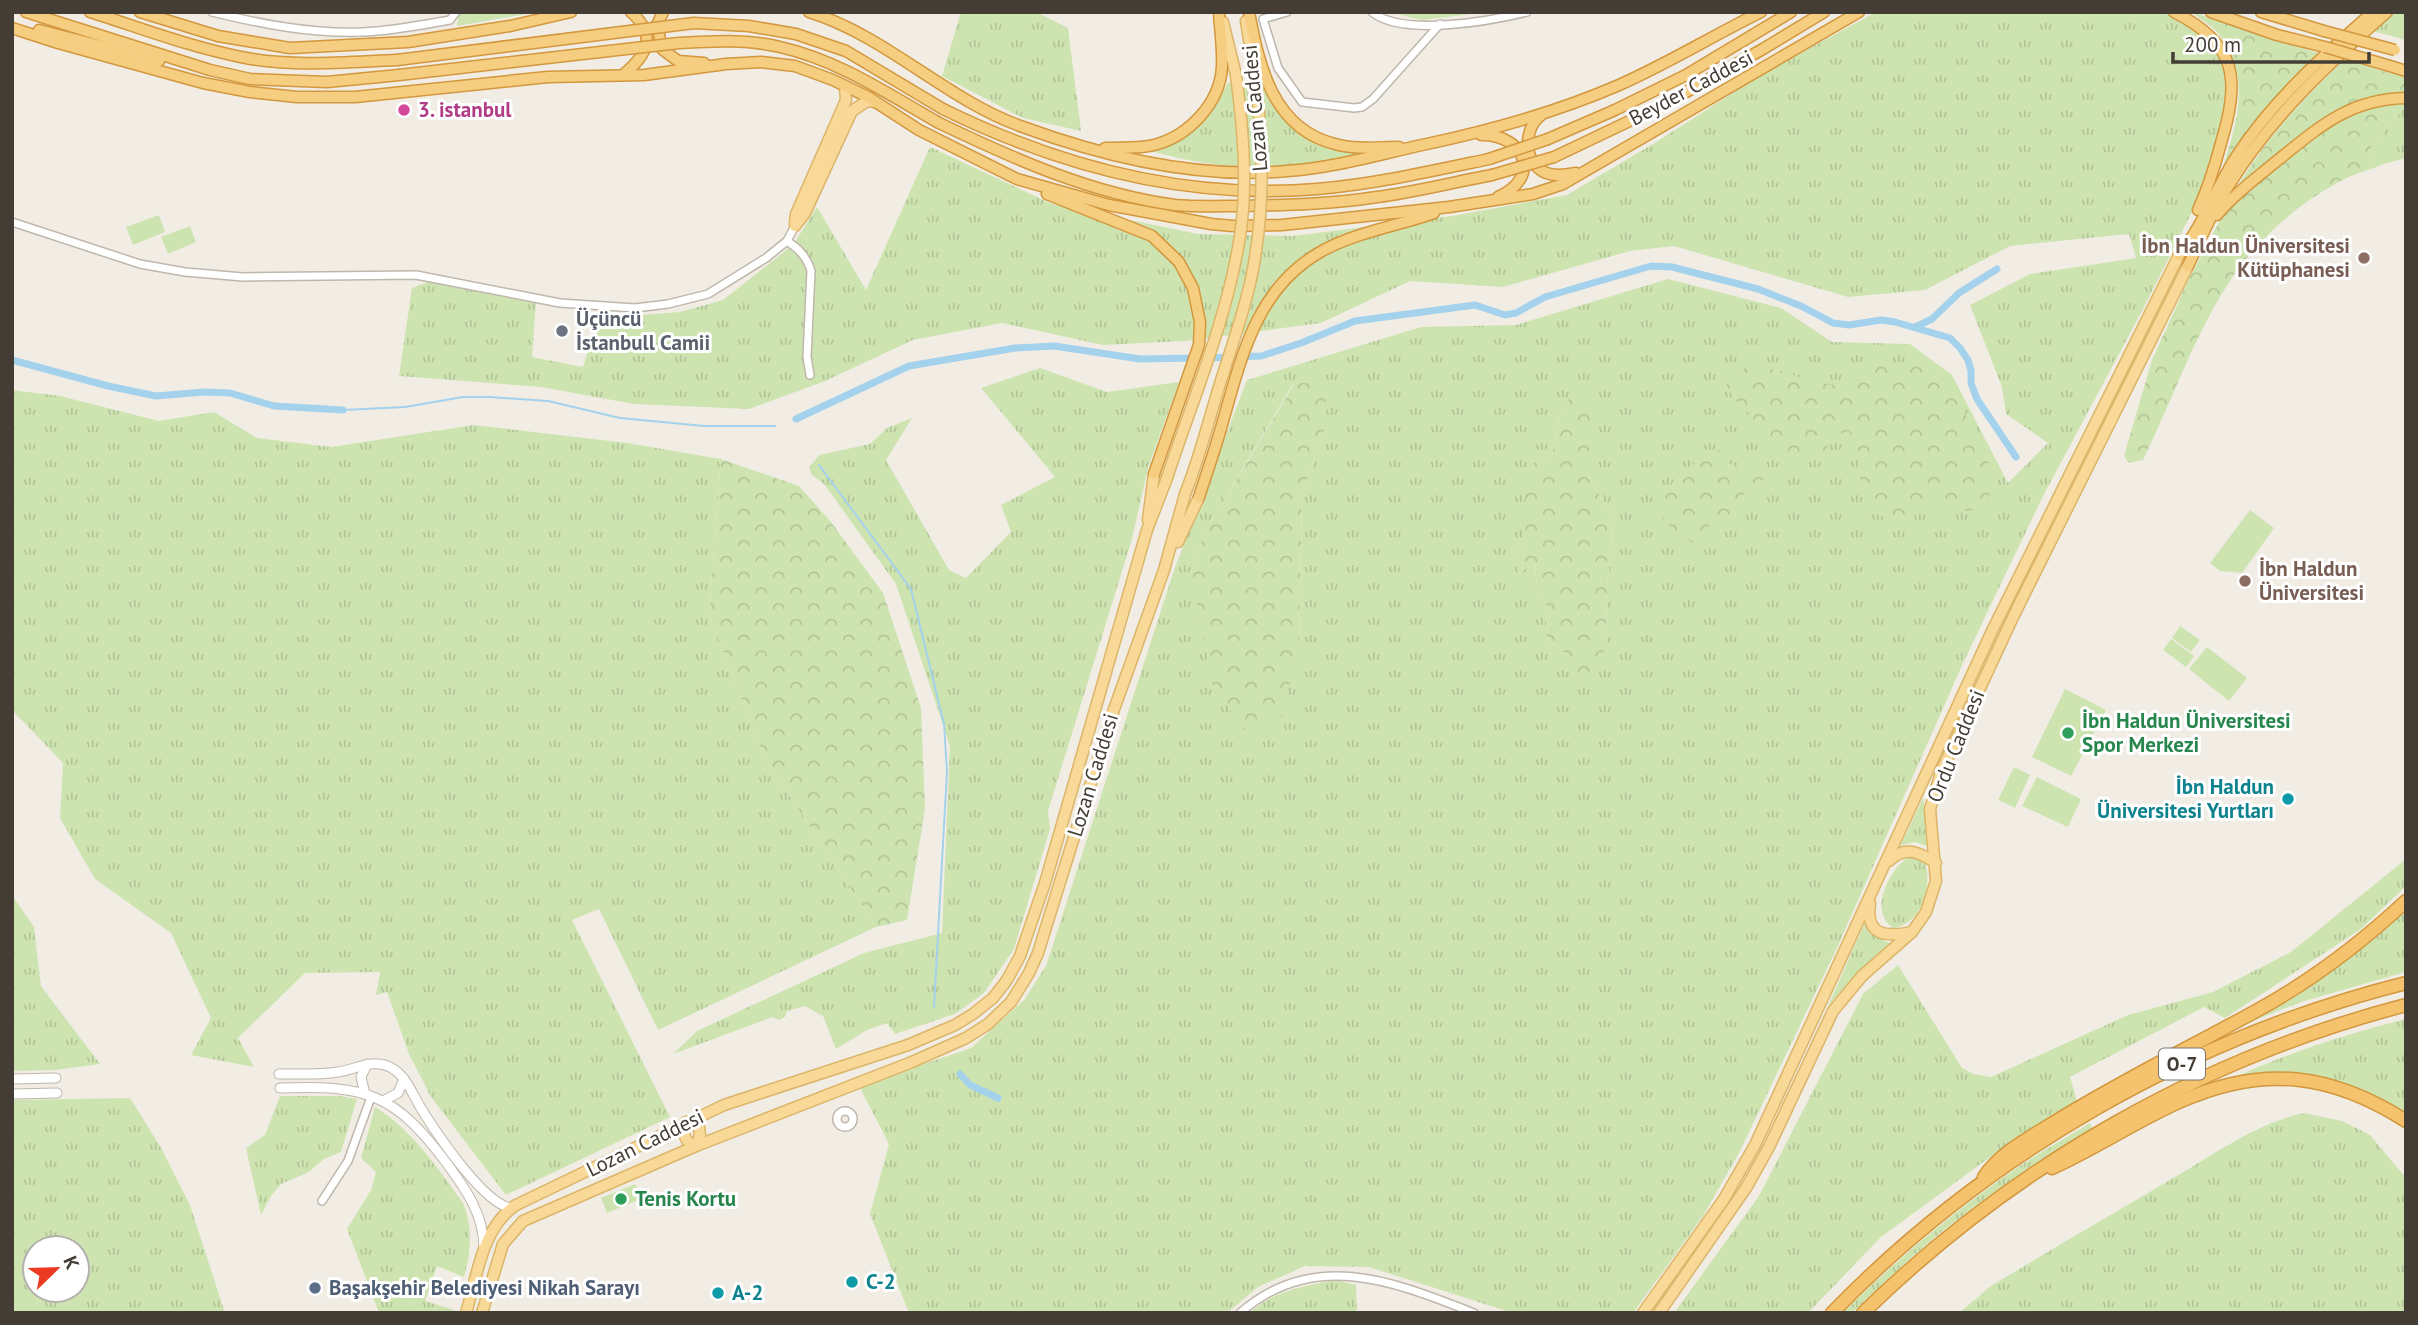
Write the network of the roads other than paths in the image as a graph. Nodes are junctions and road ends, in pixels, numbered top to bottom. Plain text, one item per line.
1 (26, 12) edge
2 (90, 12) edge
3 (140, 12) edge
4 (212, 12) edge
5 (259, 12) edge
6 (456, 12) edge
7 (571, 12) edge
8 (631, 12) edge
9 (663, 12) edge
10 (809, 12) edge
11 (1220, 12) edge
12 (1247, 12) edge
13 (1287, 12) edge
14 (1372, 12) edge
15 (1527, 12) edge
16 (1761, 12) edge
17 (1791, 12) edge
18 (1824, 12) edge
19 (1859, 12) edge
20 (2174, 12) edge
21 (2211, 12) edge
22 (2261, 12) edge
23 (2372, 12) edge
24 (2386, 12) edge
25 (257, 23) junction
26 (1440, 24) junction
27 (12, 26) edge
28 (2400, 52) edge
29 (726, 64) junction
30 (210, 70) junction
31 (2406, 71) edge
32 (623, 75) junction
33 (845, 86) junction
34 (2406, 98) edge
35 (875, 102) junction
36 (1543, 113) junction
37 (1468, 136) junction
38 (1413, 148) junction
39 (1098, 149) junction
40 (1589, 170) junction
41 (1036, 186) junction
42 (1488, 201) junction
43 (1449, 207) junction
44 (12, 222) edge
45 (795, 226) junction
46 (787, 242) junction
47 (2179, 255) junction
48 (2188, 266) junction
49 (810, 375) dead end
50 (1154, 474) joint
51 (1199, 497) joint
52 (1147, 530) junction
53 (1164, 569) junction
54 (1936, 863) junction
55 (1885, 865) junction
56 (1872, 893) junction
57 (2406, 899) edge
58 (1912, 932) junction
59 (2406, 983) edge
60 (2406, 1005) edge
61 (368, 1064) junction
62 (279, 1074) dead end
63 (57, 1077) dead end
64 (12, 1079) edge
65 (404, 1079) junction
66 (2305, 1080) junction
67 (280, 1088) dead end
68 (57, 1093) dead end
69 (12, 1094) edge
70 (368, 1096) junction
71 (383, 1101) junction
72 (2406, 1121) edge
73 (686, 1122) junction
74 (2406, 1129) edge
75 (696, 1146) junction
76 (2032, 1175) junction
77 (1978, 1186) junction
78 (322, 1201) dead end
79 (511, 1208) junction
80 (484, 1252) junction
81 (466, 1313) edge
82 (482, 1313) edge
83 (1240, 1313) edge
84 (1474, 1313) edge
85 (1643, 1313) edge
86 (1659, 1313) edge
87 (1832, 1313) edge
88 (1863, 1313) edge

1 - 30 highway
2 - 17 highway, Beyder Caddesi, bridge
3 - 7 highway
4 - 25 street
5 - 25 street
6 - 25 street
8 - 32 highway
9 - 29 highway
10 - 39 highway
11 - 39 highway
11 - 52 main road, Lozan Caddesi, bridge
12 - 38 highway
12 - 53 main road, Lozan Caddesi, bridge
13 - 26 street
14 - 26 street
15 - 26 street
16 - 36 highway
18 - 30 highway, Beyder Caddesi, bridge
19 - 40 highway
20 - 47 highway
21 - 31 highway, bridge
22 - 28 highway, bridge
23 - 47 highway
24 - 48 highway
27 - 30 highway
27 - 32 highway
29 - 32 highway
29 - 33 highway
33 - 35 highway
33 - 45 main road
34 - 48 highway
35 - 41 highway
35 - 45 main road
36 - 37 highway
36 - 40 highway
37 - 38 highway
37 - 42 highway
38 - 39 highway
40 - 42 highway
41 - 43 highway
41 - 50 highway
42 - 43 highway
43 - 51 highway
44 - 46 street
45 - 46 street
46 - 49 street
47 - 55 main road, Ordu Caddesi
48 - 54 main road, Ordu Caddesi
50 - 52 main road
51 - 53 main road
52 - 73 main road, Lozan Caddesi
53 - 75 main road, Lozan Caddesi
54 - 55 main road
54 - 58 main road, Ordu Caddesi
55 - 56 main road, Ordu Caddesi
56 - 58 main road
56 - 85 main road, Ordu Caddesi
57 - 77 highway
58 - 86 main road, Ordu Caddesi
59 - 77 highway, O-7
60 - 76 highway, O-7
61 - 62 street
61 - 65 street
61 - 70 street
63 - 64 street
65 - 71 street
65 - 79 street
66 - 72 highway
66 - 74 highway
66 - 76 highway
67 - 70 street
68 - 69 street
70 - 71 street
70 - 78 street
71 - 80 street
73 - 75 main road
73 - 79 main road, Lozan Caddesi
75 - 82 main road, Lozan Caddesi
76 - 88 highway, O-7
77 - 87 highway, O-7
79 - 80 main road
80 - 81 main road
83 - 84 street

